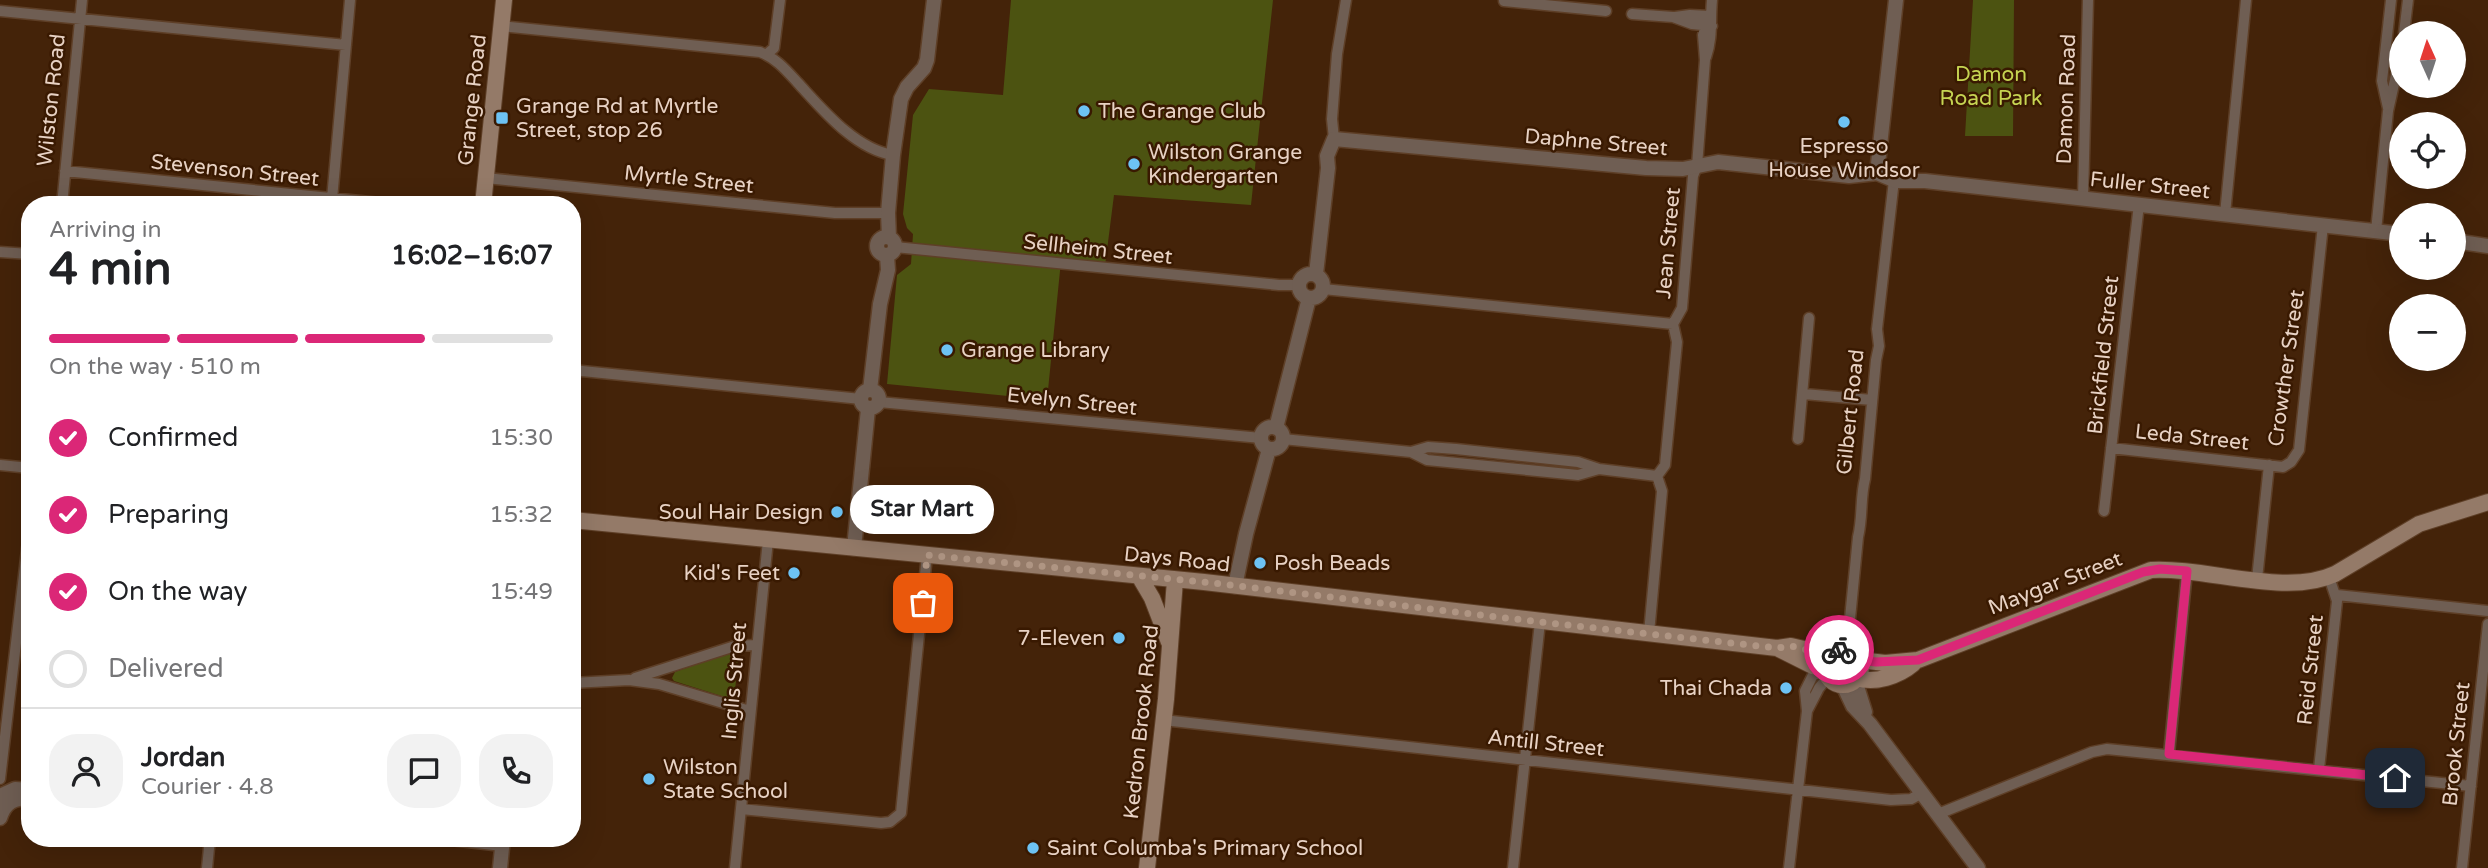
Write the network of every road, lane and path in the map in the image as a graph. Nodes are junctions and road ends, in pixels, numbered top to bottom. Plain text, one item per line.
1 (82, 0) edge
2 (350, 0) edge
3 (504, 0) edge
4 (780, 0) edge
5 (934, 0) edge
6 (1346, 0) edge
7 (1712, 0) edge
8 (1896, 0) edge
9 (2088, 0) edge
10 (2246, 0) edge
11 (2391, 0) edge
12 (2408, 0) edge
13 (1504, 1) edge
14 (1558, 3) edge
15 (1606, 11) dead end
16 (0, 12) edge
17 (1632, 14) dead end
18 (80, 19) junction
19 (2405, 21) edge
20 (1709, 23) junction
21 (501, 26) junction
22 (346, 45) junction
23 (767, 54) junction
24 (2391, 98) edge
25 (2388, 111) junction
26 (1334, 139) junction
27 (893, 155) junction
28 (1697, 166) junction
29 (65, 171) junction
30 (1877, 173) junction
31 (486, 178) junction
32 (1894, 180) junction
33 (63, 196) edge
34 (303, 196) edge
35 (332, 196) edge
36 (484, 196) edge
37 (2083, 198) junction
38 (2139, 204) junction
39 (888, 213) junction
40 (2225, 214) junction
41 (2323, 225) junction
42 (2376, 231) junction
43 (2389, 233) edge
44 (2466, 243) edge
45 (2488, 246) edge
46 (890, 247) junction
47 (0, 252) edge
48 (21, 253) edge
49 (1316, 274) junction
50 (1298, 285) junction
51 (1323, 289) junction
52 (1309, 298) junction
53 (1809, 318) dead end
54 (1673, 324) junction
55 (581, 371) edge
56 (1804, 394) junction
57 (870, 400) junction
58 (1872, 401) junction
59 (1279, 433) junction
60 (1798, 439) dead end
61 (1265, 443) junction
62 (2111, 448) junction
63 (0, 465) edge
64 (2269, 465) junction
65 (21, 467) edge
66 (1657, 476) junction
67 (2485, 507) edge
68 (2104, 511) dead end
69 (581, 521) edge
70 (768, 540) junction
71 (854, 548) junction
72 (927, 555) junction
73 (2187, 571) junction
74 (1139, 576) junction
75 (2329, 577) junction
76 (2257, 579) junction
77 (1175, 580) junction
78 (1235, 586) junction
79 (2337, 595) junction
80 (21, 604) edge
81 (2488, 611) edge
82 (1540, 622) junction
83 (2488, 624) edge
84 (18, 631) junction
85 (21, 631) edge
86 (1649, 633) junction
87 (755, 645) junction
88 (1171, 647) junction
89 (1853, 654) junction
90 (1918, 660) junction
91 (668, 668) junction
92 (1827, 668) junction
93 (629, 680) junction
94 (1852, 681) junction
95 (581, 683) edge
96 (667, 687) junction
97 (750, 711) junction
98 (1163, 720) junction
99 (2483, 725) edge
100 (2169, 754) junction
101 (1525, 760) junction
102 (2319, 769) junction
103 (0, 777) edge
104 (2471, 786) junction
105 (21, 790) edge
106 (1798, 790) junction
107 (21, 792) edge
108 (1922, 793) junction
109 (4, 799) edge
110 (741, 808) junction
111 (1938, 814) junction
112 (0, 818) edge
113 (209, 847) edge
114 (502, 847) edge
115 (207, 868) edge
116 (500, 868) edge
117 (735, 868) edge
118 (1147, 868) edge
119 (1514, 868) edge
120 (1789, 868) edge
121 (1978, 868) edge
122 (2462, 868) edge

1 - 18 street, Wilston Road
2 - 22 street
3 - 21 main road, Grange Road
4 - 23 street
5 - 27 street
6 - 26 street
7 - 20 street, Jean Street
8 - 30 street
9 - 37 street, Damon Road
10 - 40 street
11 - 25 street
12 - 19 street
13 - 14 street
14 - 15 street
16 - 18 street
17 - 20 street
18 - 22 street
18 - 29 street, Wilston Road
20 - 28 street, Jean Street
21 - 23 street
21 - 31 main road, Grange Road
22 - 35 street
23 - 27 street
24 - 25 street
25 - 42 street
26 - 28 street, Daphne Street
26 - 49 street
27 - 39 street
28 - 30 street, Daphne Street
28 - 54 street, Jean Street
29 - 33 street, Wilston Road
29 - 34 street, Stevenson Street
30 - 32 street, Daphne Street
31 - 36 main road, Grange Road
31 - 39 street, Myrtle Street
32 - 37 street, Fuller Street
32 - 58 street, Gilbert Road
37 - 38 street, Fuller Street
38 - 40 street, Fuller Street
38 - 62 street, Brickfield Street
39 - 46 street
40 - 41 street, Fuller Street
41 - 42 street, Fuller Street
41 - 64 street, Crowther Street
42 - 43 street, Fuller Street
44 - 45 street
46 - 50 street, Sellheim Street
46 - 57 street
47 - 48 street
49 - 50 street
49 - 51 street
50 - 52 street
51 - 52 street
51 - 54 street
52 - 59 street
53 - 56 street
54 - 66 street, Jean Street
55 - 57 street, Evelyn Street
56 - 58 street
56 - 60 street
57 - 61 street, Evelyn Street
57 - 71 street
58 - 89 street, Gilbert Road
59 - 61 street
59 - 66 street
61 - 78 street
62 - 64 street, Leda Street
62 - 68 street, Brickfield Street
63 - 65 street
64 - 76 street, Crowther Street
66 - 86 street, Jean Street
67 - 75 main road, Maygar Street
69 - 70 main road, Days Road
70 - 71 main road, Days Road
70 - 87 street, Inglis Street
71 - 72 main road, Days Road
72 - 74 main road, Days Road
72 - 110 street
73 - 76 main road, Maygar Street
73 - 90 main road, Maygar Street
73 - 100 street
74 - 77 main road, Days Road
74 - 88 main road
75 - 76 main road, Maygar Street
75 - 79 street, Reid Street
77 - 78 main road, Days Road
77 - 88 main road, Kedron Brook Road
78 - 82 main road, Days Road
79 - 81 street
79 - 102 street, Reid Street
80 - 84 street
82 - 86 main road, Days Road
82 - 101 street
83 - 99 street, Brook Street
84 - 85 street
84 - 103 street
86 - 92 main road, Days Road
87 - 91 street
87 - 97 street, Inglis Street
88 - 98 main road, Kedron Brook Road
89 - 90 main road, Maygar Street
89 - 92 main road
89 - 94 main road
90 - 94 main road, Maygar Street
91 - 93 street
91 - 96 street
92 - 94 main road
92 - 106 street
93 - 95 street
93 - 96 street
94 - 108 street
96 - 97 street
97 - 110 street, Inglis Street
98 - 101 street, Antill Street
98 - 118 main road, Kedron Brook Road
99 - 104 street, Brook Street
100 - 102 street
100 - 111 street
101 - 106 street, Antill Street
101 - 119 street
102 - 104 street
103 - 105 street
104 - 122 street, Brook Street
106 - 108 street, Antill Street
106 - 120 street
107 - 109 street
108 - 111 street
109 - 112 street
110 - 117 street, Inglis Street
111 - 121 street
113 - 115 street
114 - 116 street

